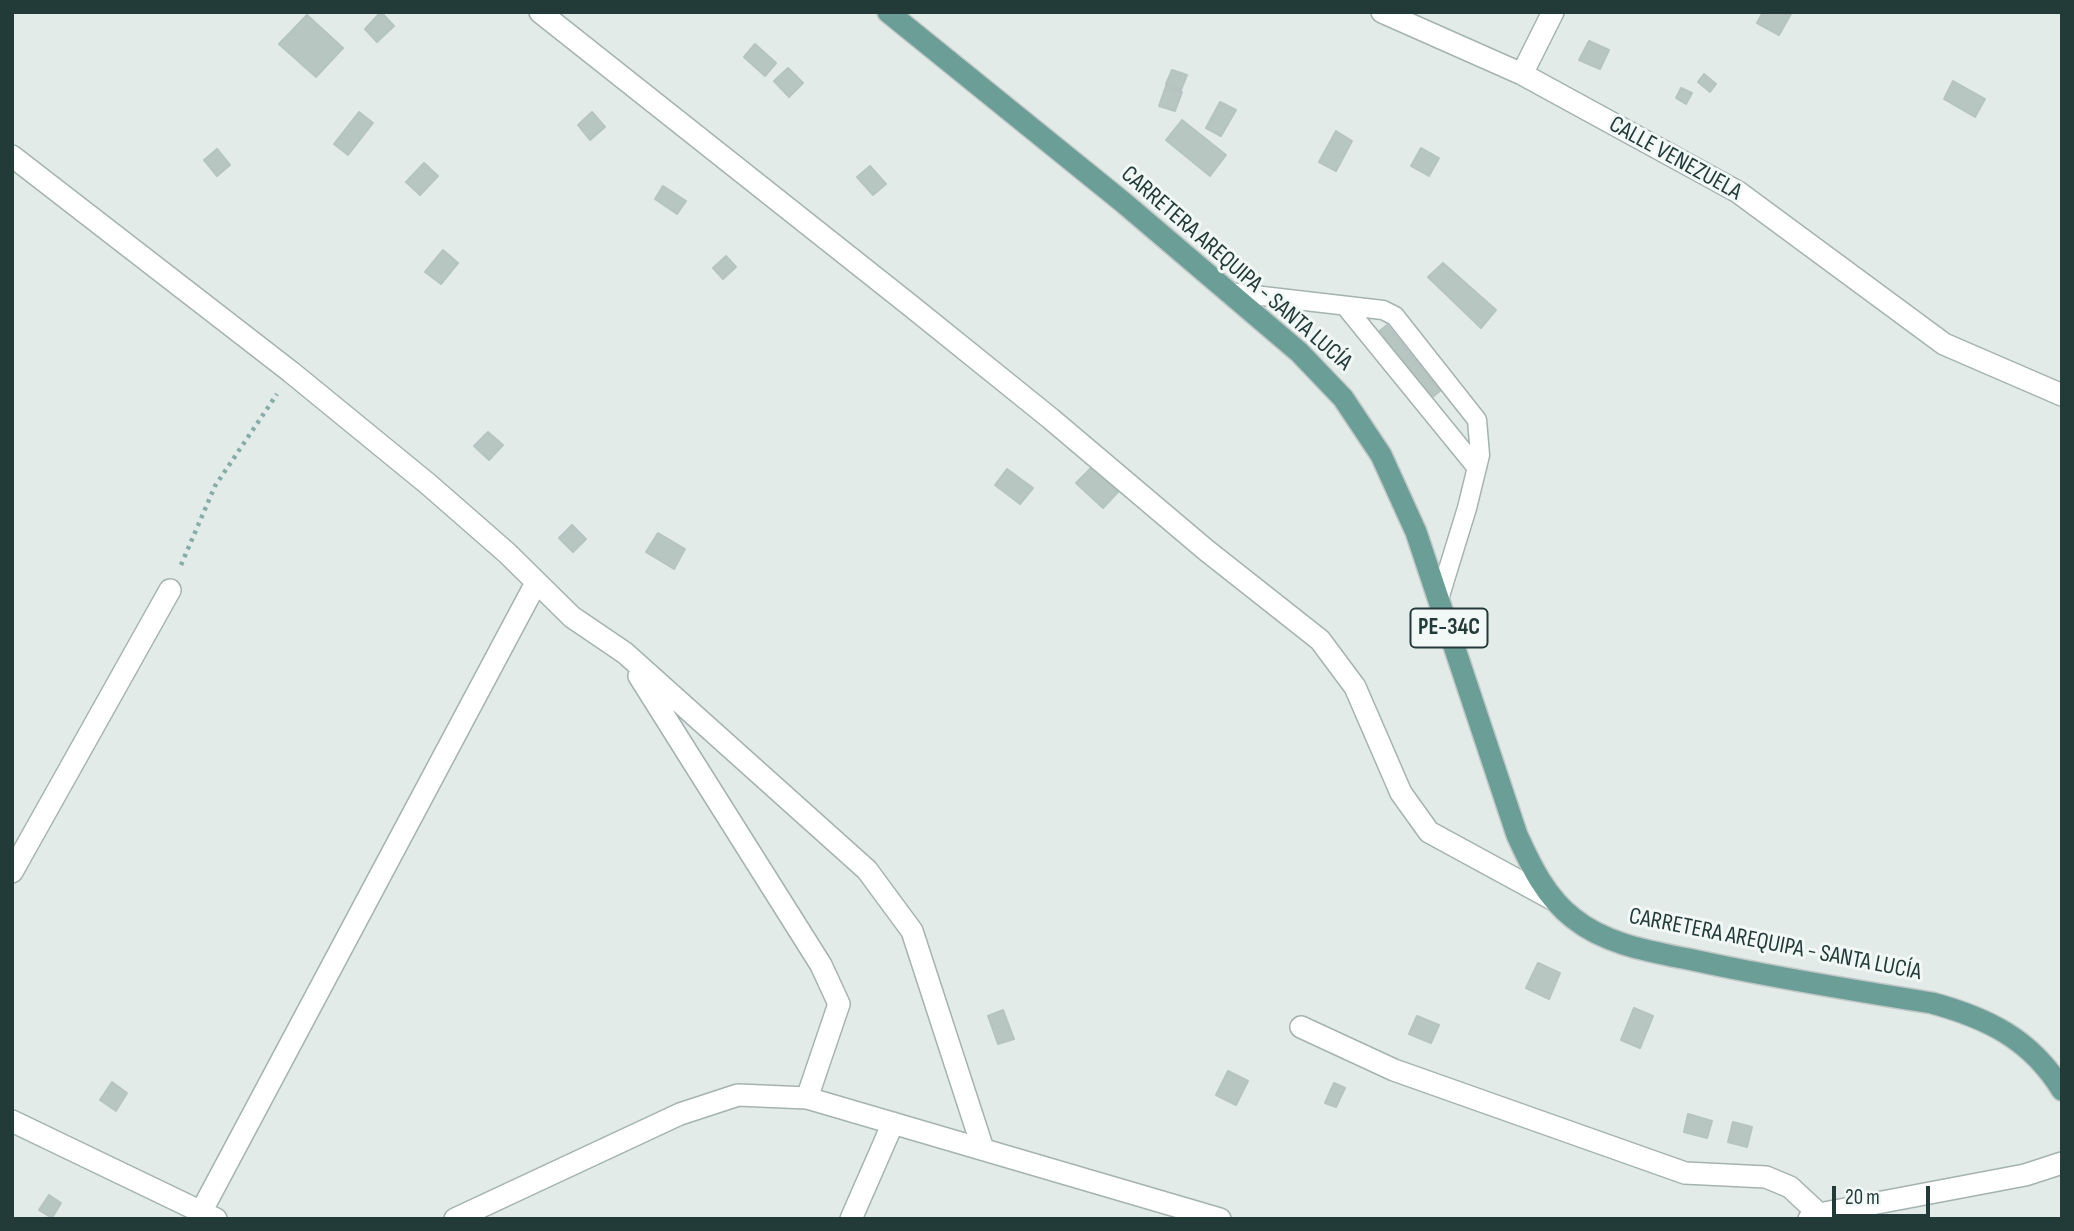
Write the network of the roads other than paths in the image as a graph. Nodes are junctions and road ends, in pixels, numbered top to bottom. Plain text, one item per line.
1 (540, 12) edge
2 (888, 12) edge
3 (1382, 12) edge
4 (1553, 12) edge
5 (1522, 74) junction
6 (12, 156) edge
7 (1227, 292) junction
8 (1345, 306) junction
9 (2062, 395) edge
10 (1477, 468) junction
11 (536, 583) junction
12 (170, 590) road end
13 (1439, 599) junction
14 (625, 653) junction
15 (12, 872) edge
16 (1554, 900) junction
17 (1300, 1027) dead end
18 (2062, 1090) edge
19 (807, 1098) junction
20 (12, 1121) edge
21 (893, 1123) junction
22 (983, 1149) junction
23 (2062, 1163) edge
24 (208, 1215) edge
25 (1814, 1217) edge
26 (455, 1219) edge
27 (851, 1219) edge
28 (1220, 1219) edge

1 - 16 street
2 - 7 main road, CARRETERA AREQUIPA - SANTA LUCÍA / PE-34C
3 - 5 street, CALLE VENEZUELA
4 - 5 street
5 - 9 street, CALLE VENEZUELA
6 - 11 street
7 - 8 lane
7 - 13 main road, CARRETERA AREQUIPA - SANTA LUCÍA / PE-34C
8 - 10 lane
8 - 10 lane
10 - 13 lane
11 - 14 street
11 - 24 street
12 - 15 street
13 - 16 main road, CARRETERA AREQUIPA - SANTA LUCÍA / PE-34C
14 - 19 street
14 - 22 street
16 - 18 main road, CARRETERA AREQUIPA - SANTA LUCÍA / PE-34C
17 - 25 street
19 - 21 street
19 - 26 street
20 - 24 street
21 - 22 street
21 - 27 street
22 - 28 street
23 - 25 street

